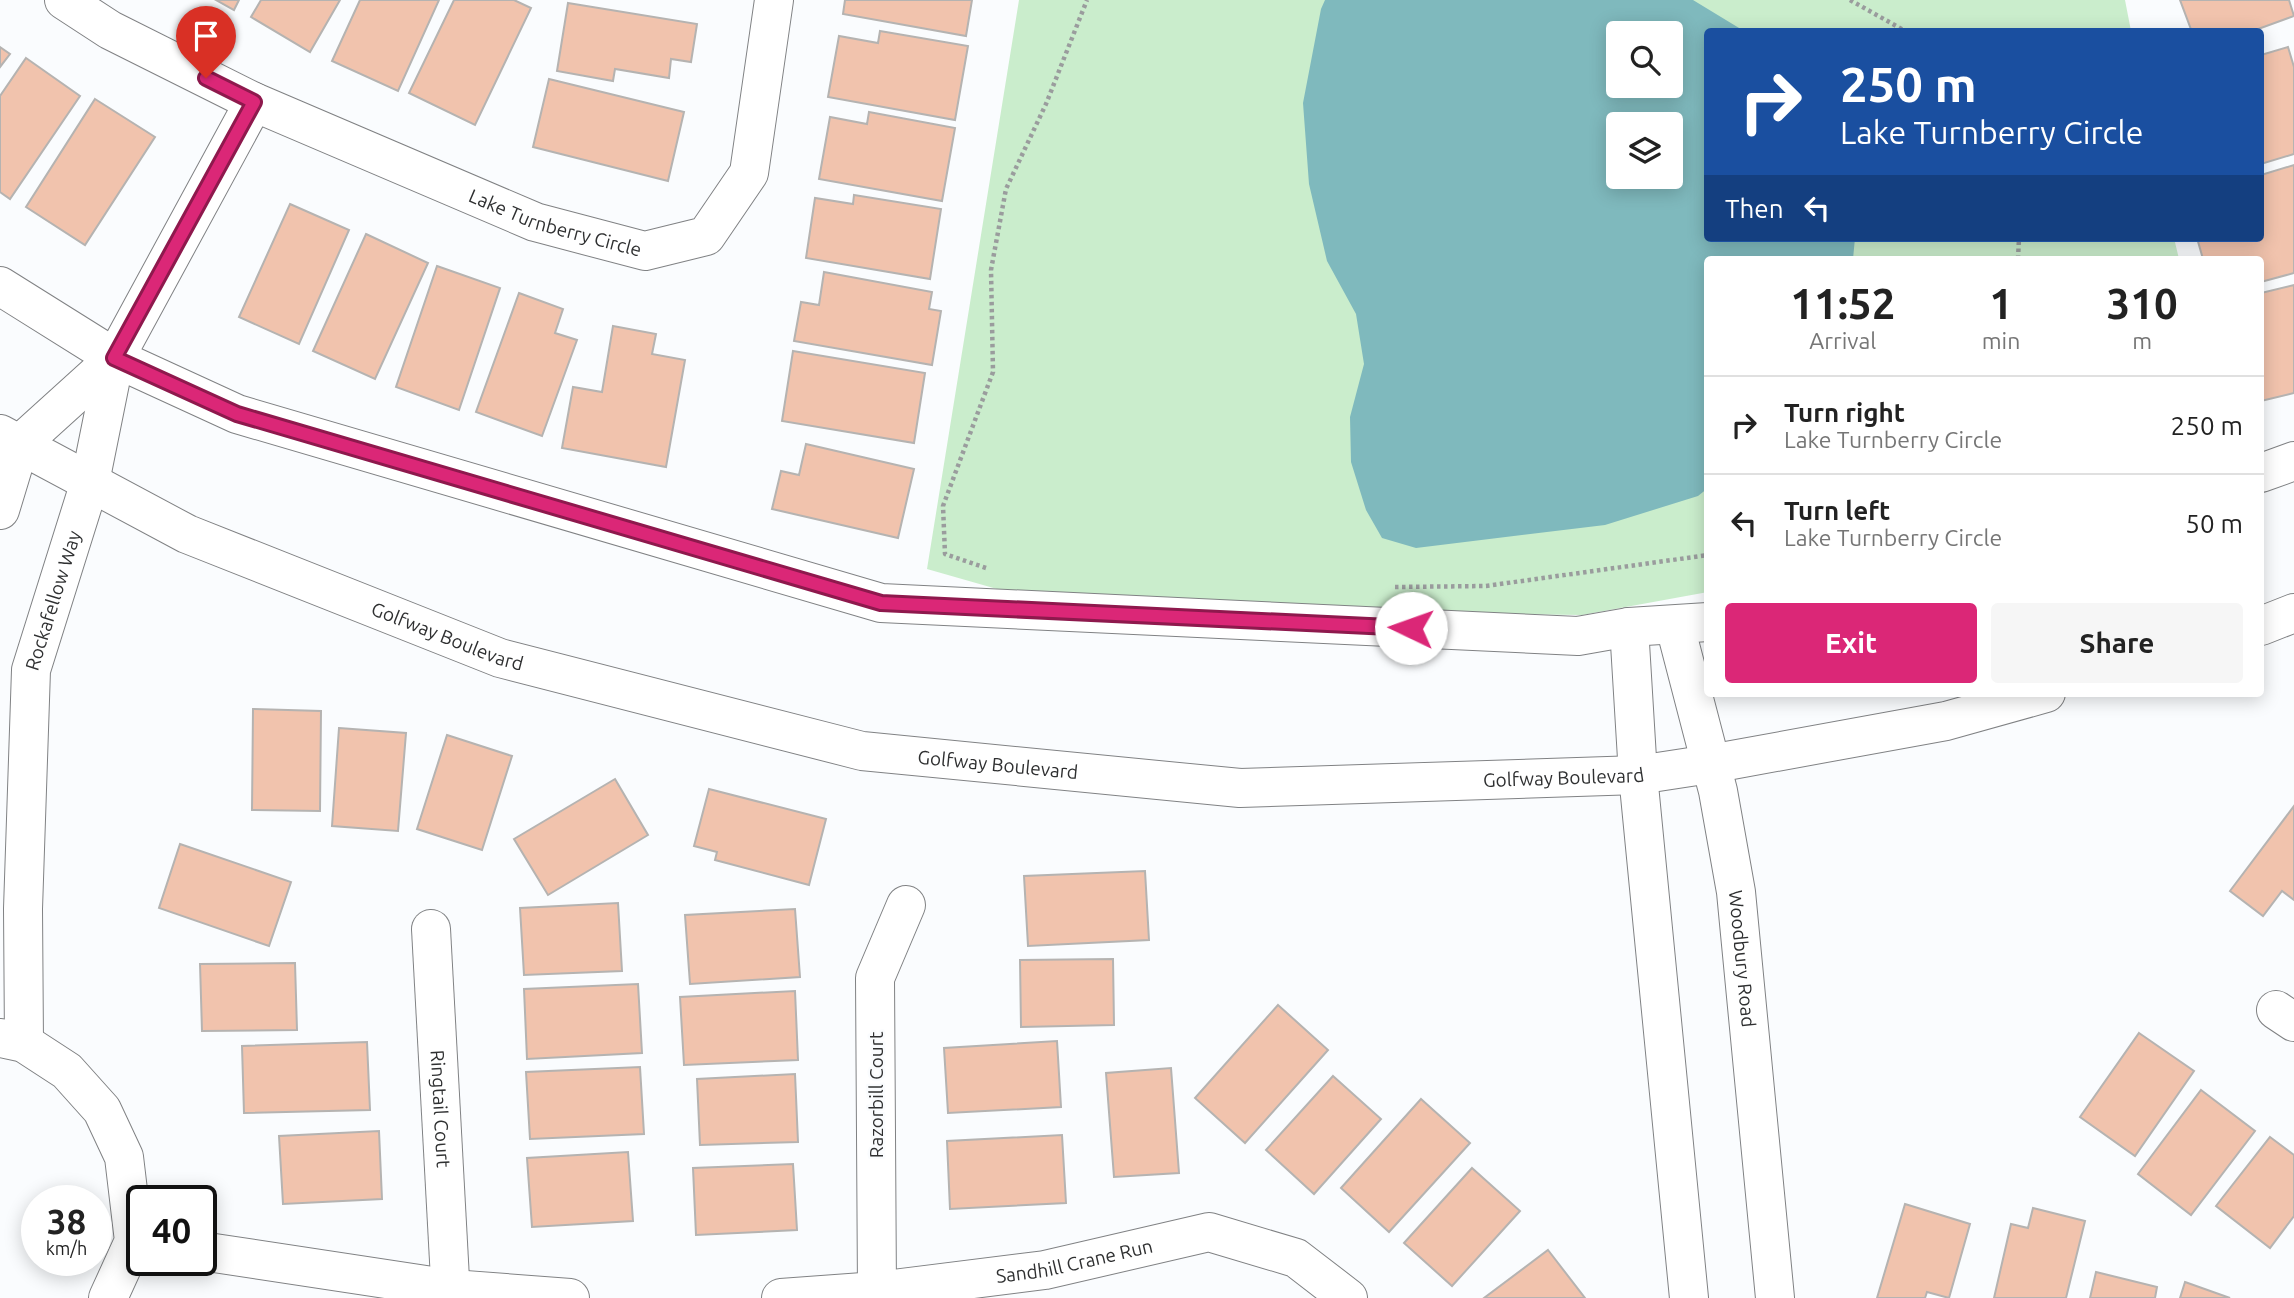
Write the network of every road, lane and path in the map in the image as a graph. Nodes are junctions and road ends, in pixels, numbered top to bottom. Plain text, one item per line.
1 (64, 0) edge
2 (774, 0) edge
3 (1087, 0) edge
4 (1850, 0) edge
5 (1900, 28) edge
6 (254, 102) junction
7 (0, 286) edge
8 (114, 358) junction
9 (10, 439) edge
10 (2294, 461) edge
11 (2264, 472) edge
12 (90, 482) junction
13 (0, 510) edge
14 (1704, 556) edge
15 (992, 570) dead end
16 (1391, 587) dead end
17 (2294, 613) edge
18 (1692, 624) edge
19 (2264, 625) edge
20 (1629, 627) junction
21 (2032, 697) edge
22 (1710, 764) junction
23 (1638, 775) junction
24 (906, 905) dead end
25 (431, 929) dead end
26 (12, 1040) edge
27 (129, 1185) edge
28 (217, 1254) edge
29 (126, 1264) edge
30 (877, 1291) junction
31 (452, 1294) edge
32 (108, 1298) edge
33 (570, 1298) edge
34 (781, 1298) edge
35 (1348, 1298) edge
36 (1689, 1298) edge
37 (1775, 1298) edge

1 - 6 street, Lake Turnberry Circle
2 - 6 street, Lake Turnberry Circle
3 - 15 path
4 - 5 path
6 - 8 street
7 - 8 street
8 - 9 street
8 - 12 street, Rockafellow Way
8 - 20 street
9 - 12 street, Golfway Boulevard
9 - 13 street
10 - 11 street
12 - 23 street, Golfway Boulevard
12 - 26 street, Rockafellow Way
14 - 16 path
17 - 19 street
18 - 20 street
18 - 22 street, Woodbury Road
20 - 23 street
21 - 22 street, Golfway Boulevard
22 - 23 street, Golfway Boulevard
22 - 37 street, Woodbury Road
23 - 36 street
24 - 30 street, Razorbill Court
25 - 31 street, Ringtail Court
26 - 27 street
28 - 31 street
29 - 32 street
30 - 34 street, Sandhill Crane Run
30 - 35 street, Sandhill Crane Run
31 - 33 street

